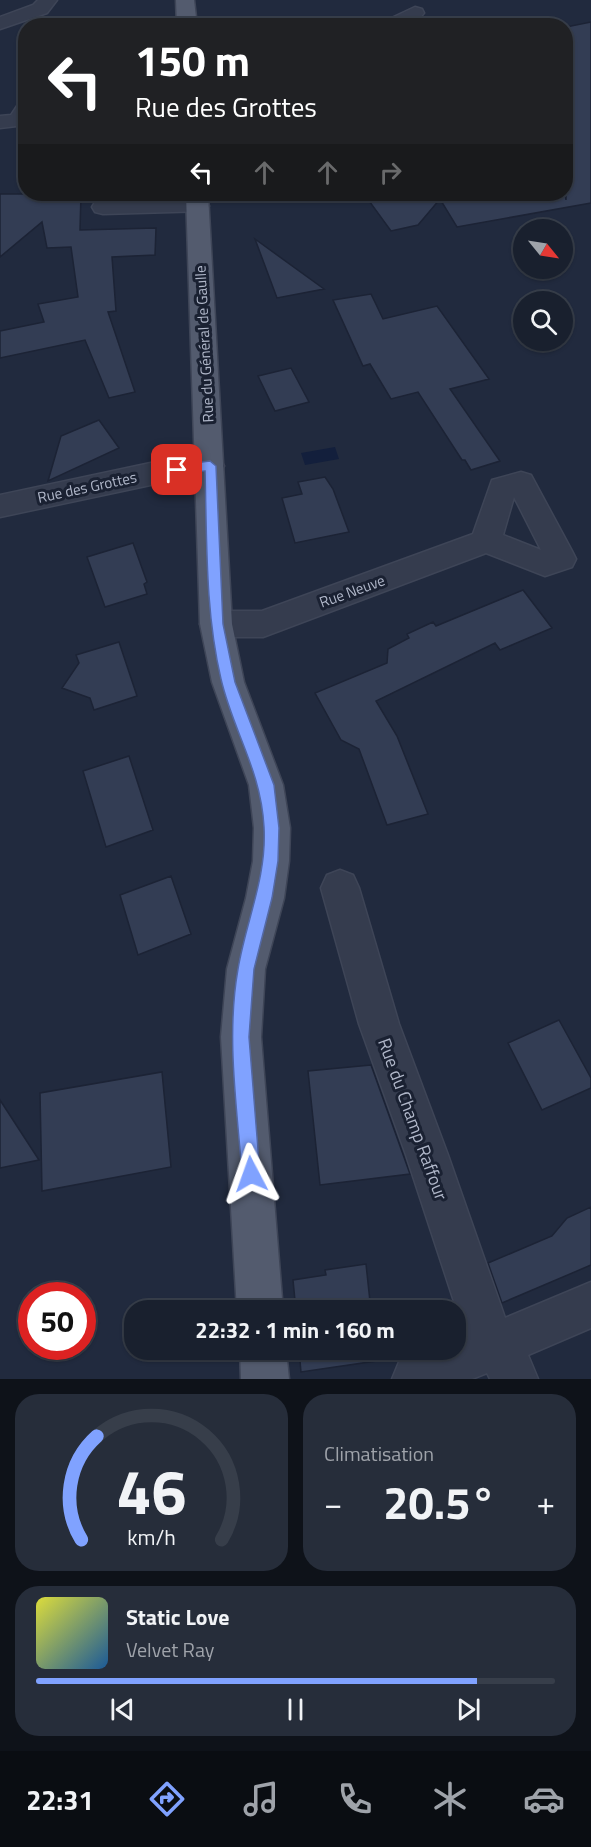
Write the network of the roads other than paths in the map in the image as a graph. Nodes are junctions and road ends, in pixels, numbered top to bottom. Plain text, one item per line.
1 (48, 0) edge
2 (186, 0) edge
3 (415, 13) dead end
4 (187, 18) edge
5 (405, 18) edge
6 (0, 23) edge
7 (18, 121) edge
8 (0, 122) edge
9 (184, 201) edge
10 (197, 201) edge
11 (103, 207) dead end
12 (210, 466) junction
13 (0, 506) edge
14 (486, 541) dead end
15 (216, 624) junction
16 (340, 888) dead end
17 (259, 1300) edge
18 (591, 1305) edge
19 (264, 1360) edge
20 (506, 1362) edge
21 (265, 1379) edge
22 (416, 1379) edge

1 - 6 street
2 - 4 main road
3 - 5 street
7 - 8 street
9 - 11 street
10 - 12 main road, Rue du Général de Gaulle
12 - 13 street, Rue des Grottes
12 - 15 main road, Rue du Général de Gaulle
14 - 15 street, Rue Neuve
15 - 17 main road, Rue du Général de Gaulle
16 - 20 street, Rue du Champ Raffour
18 - 20 street
19 - 21 main road
20 - 22 street

